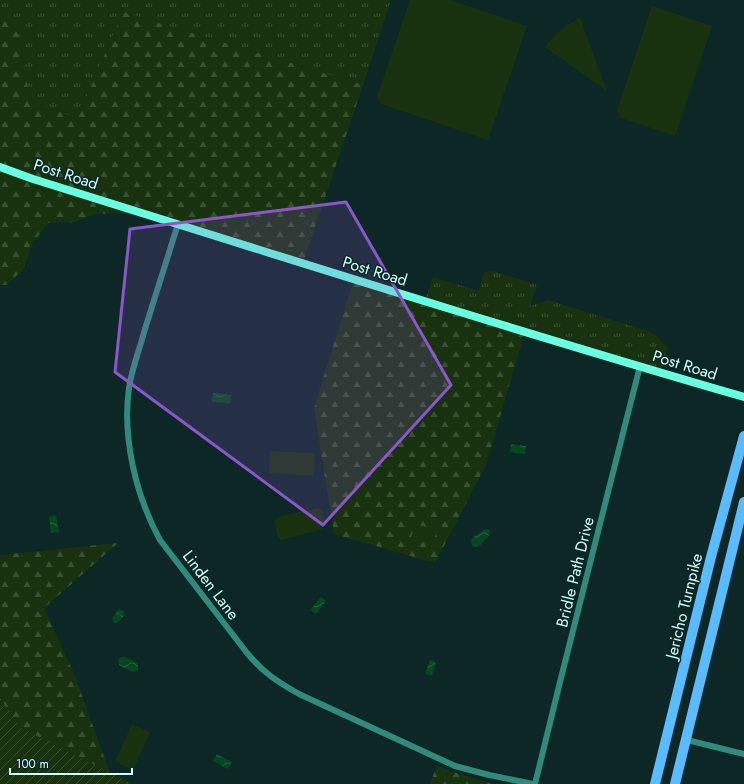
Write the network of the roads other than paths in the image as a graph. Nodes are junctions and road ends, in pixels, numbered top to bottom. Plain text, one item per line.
1 (0, 167) edge
2 (178, 224) junction
3 (640, 366) junction
4 (744, 397) edge
5 (744, 436) edge
6 (744, 502) edge
7 (742, 514) edge
8 (687, 740) junction
9 (744, 754) edge
10 (534, 784) edge
11 (654, 784) edge
12 (675, 784) edge

1 - 2 main road, Post Road
2 - 3 main road, Post Road
2 - 10 street, Linden Lane
3 - 4 main road, Post Road
3 - 10 street, Bridle Path Drive
5 - 11 main road, Jericho Turnpike
6 - 7 main road, Jericho Turnpike
7 - 8 main road, Jericho Turnpike
8 - 9 street
8 - 12 main road, Jericho Turnpike

